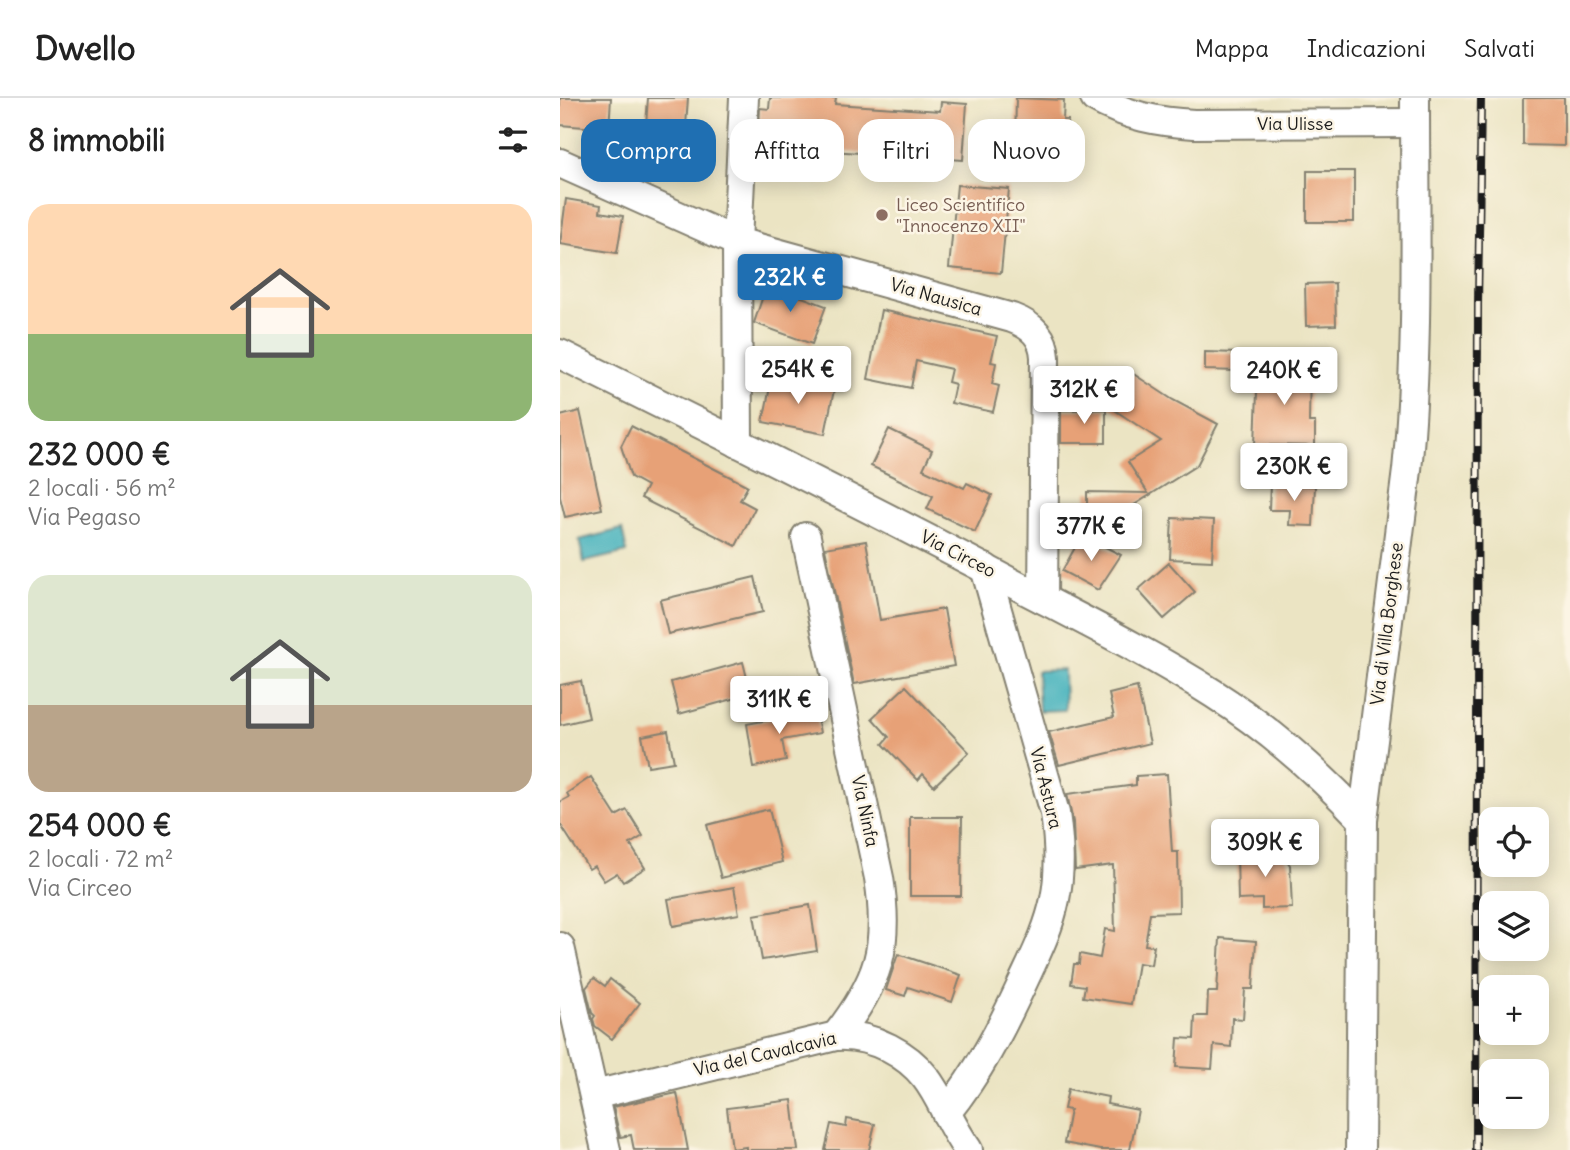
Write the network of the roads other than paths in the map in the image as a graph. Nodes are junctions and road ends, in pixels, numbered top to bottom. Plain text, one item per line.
1 (744, 98) edge
2 (1095, 98) edge
3 (1415, 111) edge
4 (560, 163) edge
5 (737, 242) junction
6 (560, 354) edge
7 (738, 443) junction
8 (806, 537) dead end
9 (985, 568) junction
10 (1043, 599) junction
11 (1363, 820) junction
12 (560, 947) edge
13 (836, 1035) junction
14 (594, 1095) junction
15 (946, 1113) junction
16 (606, 1150) edge
17 (968, 1150) edge
18 (1360, 1150) edge

1 - 5 street
2 - 3 street, Via Ulisse
3 - 11 street, Via di Villa Borghese
4 - 5 street, Via Nausica
5 - 7 street
5 - 10 street, Via Nausica
6 - 7 street, Via Circeo
7 - 9 street, Via Circeo
8 - 13 street, Via Ninfa
9 - 10 street, Via Circeo
9 - 15 street, Via Astura
10 - 11 street, Via Circeo
11 - 18 street, Via di Villa Borghese
12 - 14 street
13 - 14 street, Via del Cavalcavia
13 - 15 street, Via del Cavalcavia
14 - 16 street
15 - 17 street, Via del Cavalcavia

